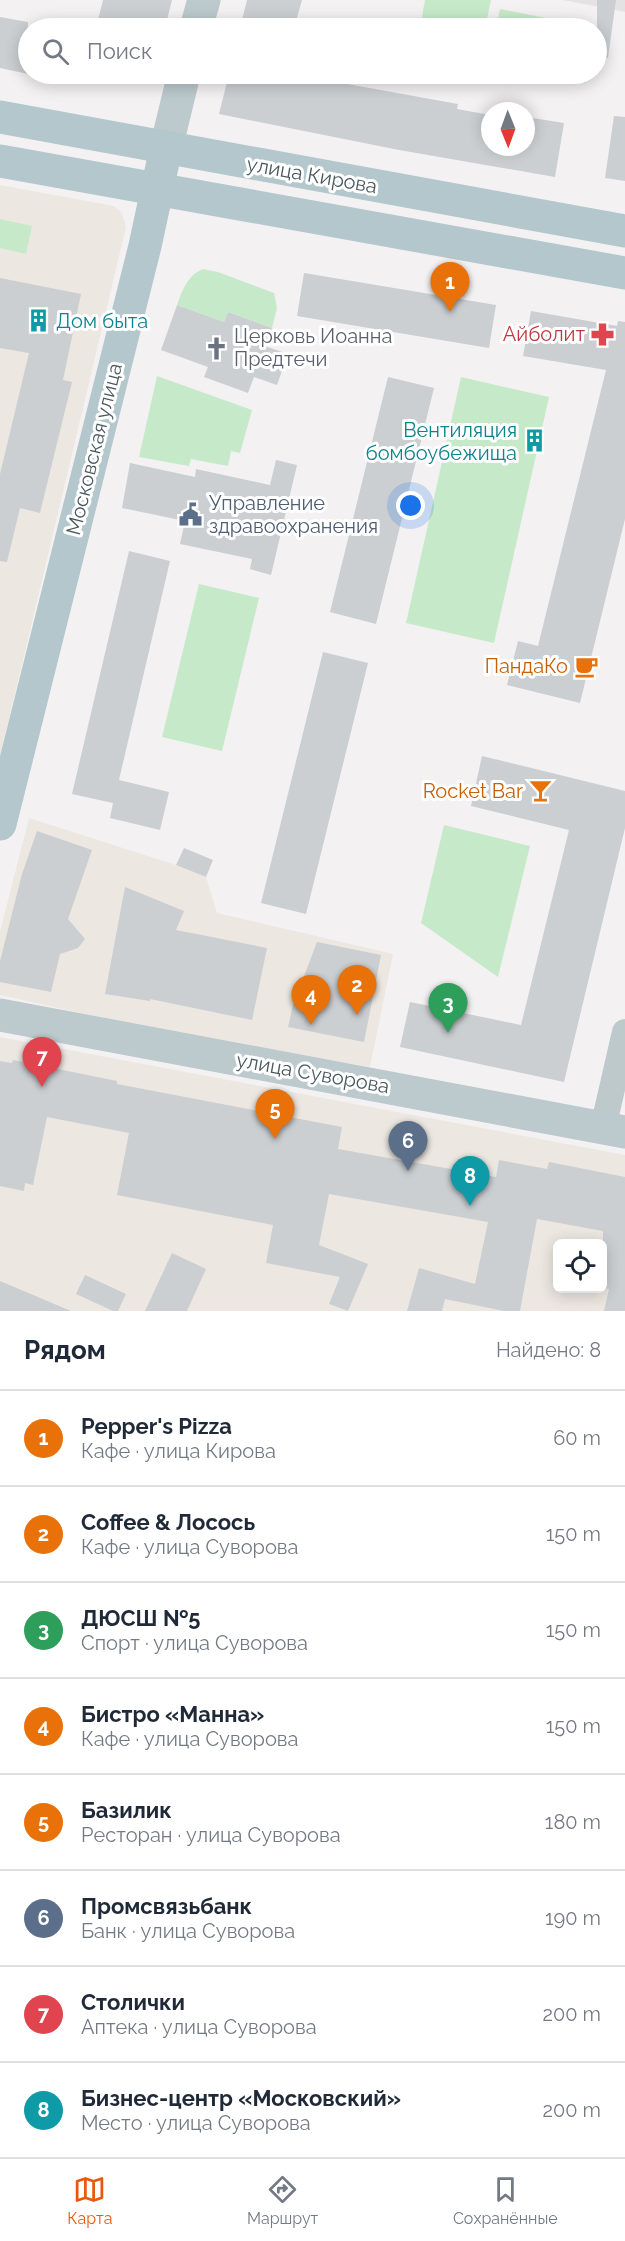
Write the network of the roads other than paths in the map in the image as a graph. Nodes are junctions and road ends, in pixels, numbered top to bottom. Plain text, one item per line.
1 (204, 0) edge
2 (199, 18) edge
3 (182, 84) edge
4 (0, 117) edge
5 (166, 148) junction
6 (0, 161) edge
7 (157, 189) junction
8 (625, 231) edge
9 (625, 273) edge
10 (0, 824) edge
11 (0, 1016) edge
12 (625, 1032) edge
13 (614, 1130) edge

1 - 2 street
3 - 5 street, Московская улица
4 - 5 main road, улица Кирова
5 - 7 main road, Московская улица
5 - 8 main road, улица Кирова
6 - 7 main road, улица Кирова
7 - 9 main road, улица Кирова
7 - 10 main road, Московская улица
11 - 13 street, улица Суворова
12 - 13 street

